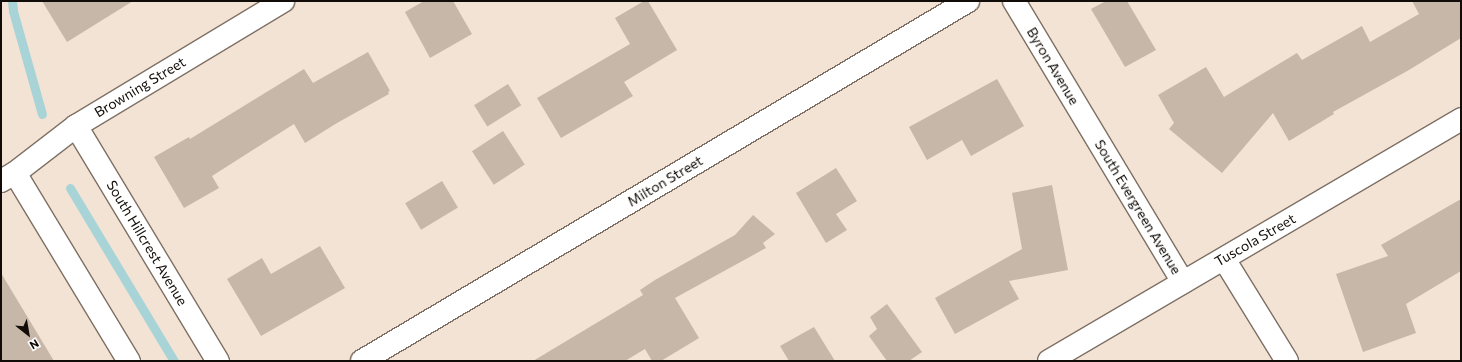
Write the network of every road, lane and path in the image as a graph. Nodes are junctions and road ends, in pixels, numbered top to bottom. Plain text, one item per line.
1 (283, 1) edge
2 (968, 1) edge
3 (1014, 1) edge
4 (1461, 119) edge
5 (76, 126) junction
6 (1093, 132) joint
7 (8, 177) edge
8 (1224, 258) junction
9 (1183, 282) junction
10 (129, 361) edge
11 (218, 361) edge
12 (362, 361) edge
13 (1049, 361) edge
14 (1287, 361) edge

1 - 5 street, Browning Street
2 - 12 street, Milton Street
3 - 6 street, Byron Avenue
4 - 8 street, Tuscola Street
5 - 7 street, Browning Street
5 - 11 street, South Hillcrest Avenue
6 - 9 street, South Evergreen Avenue
7 - 10 street
8 - 9 street, Tuscola Street
8 - 14 street
9 - 13 street, Tuscola Street

